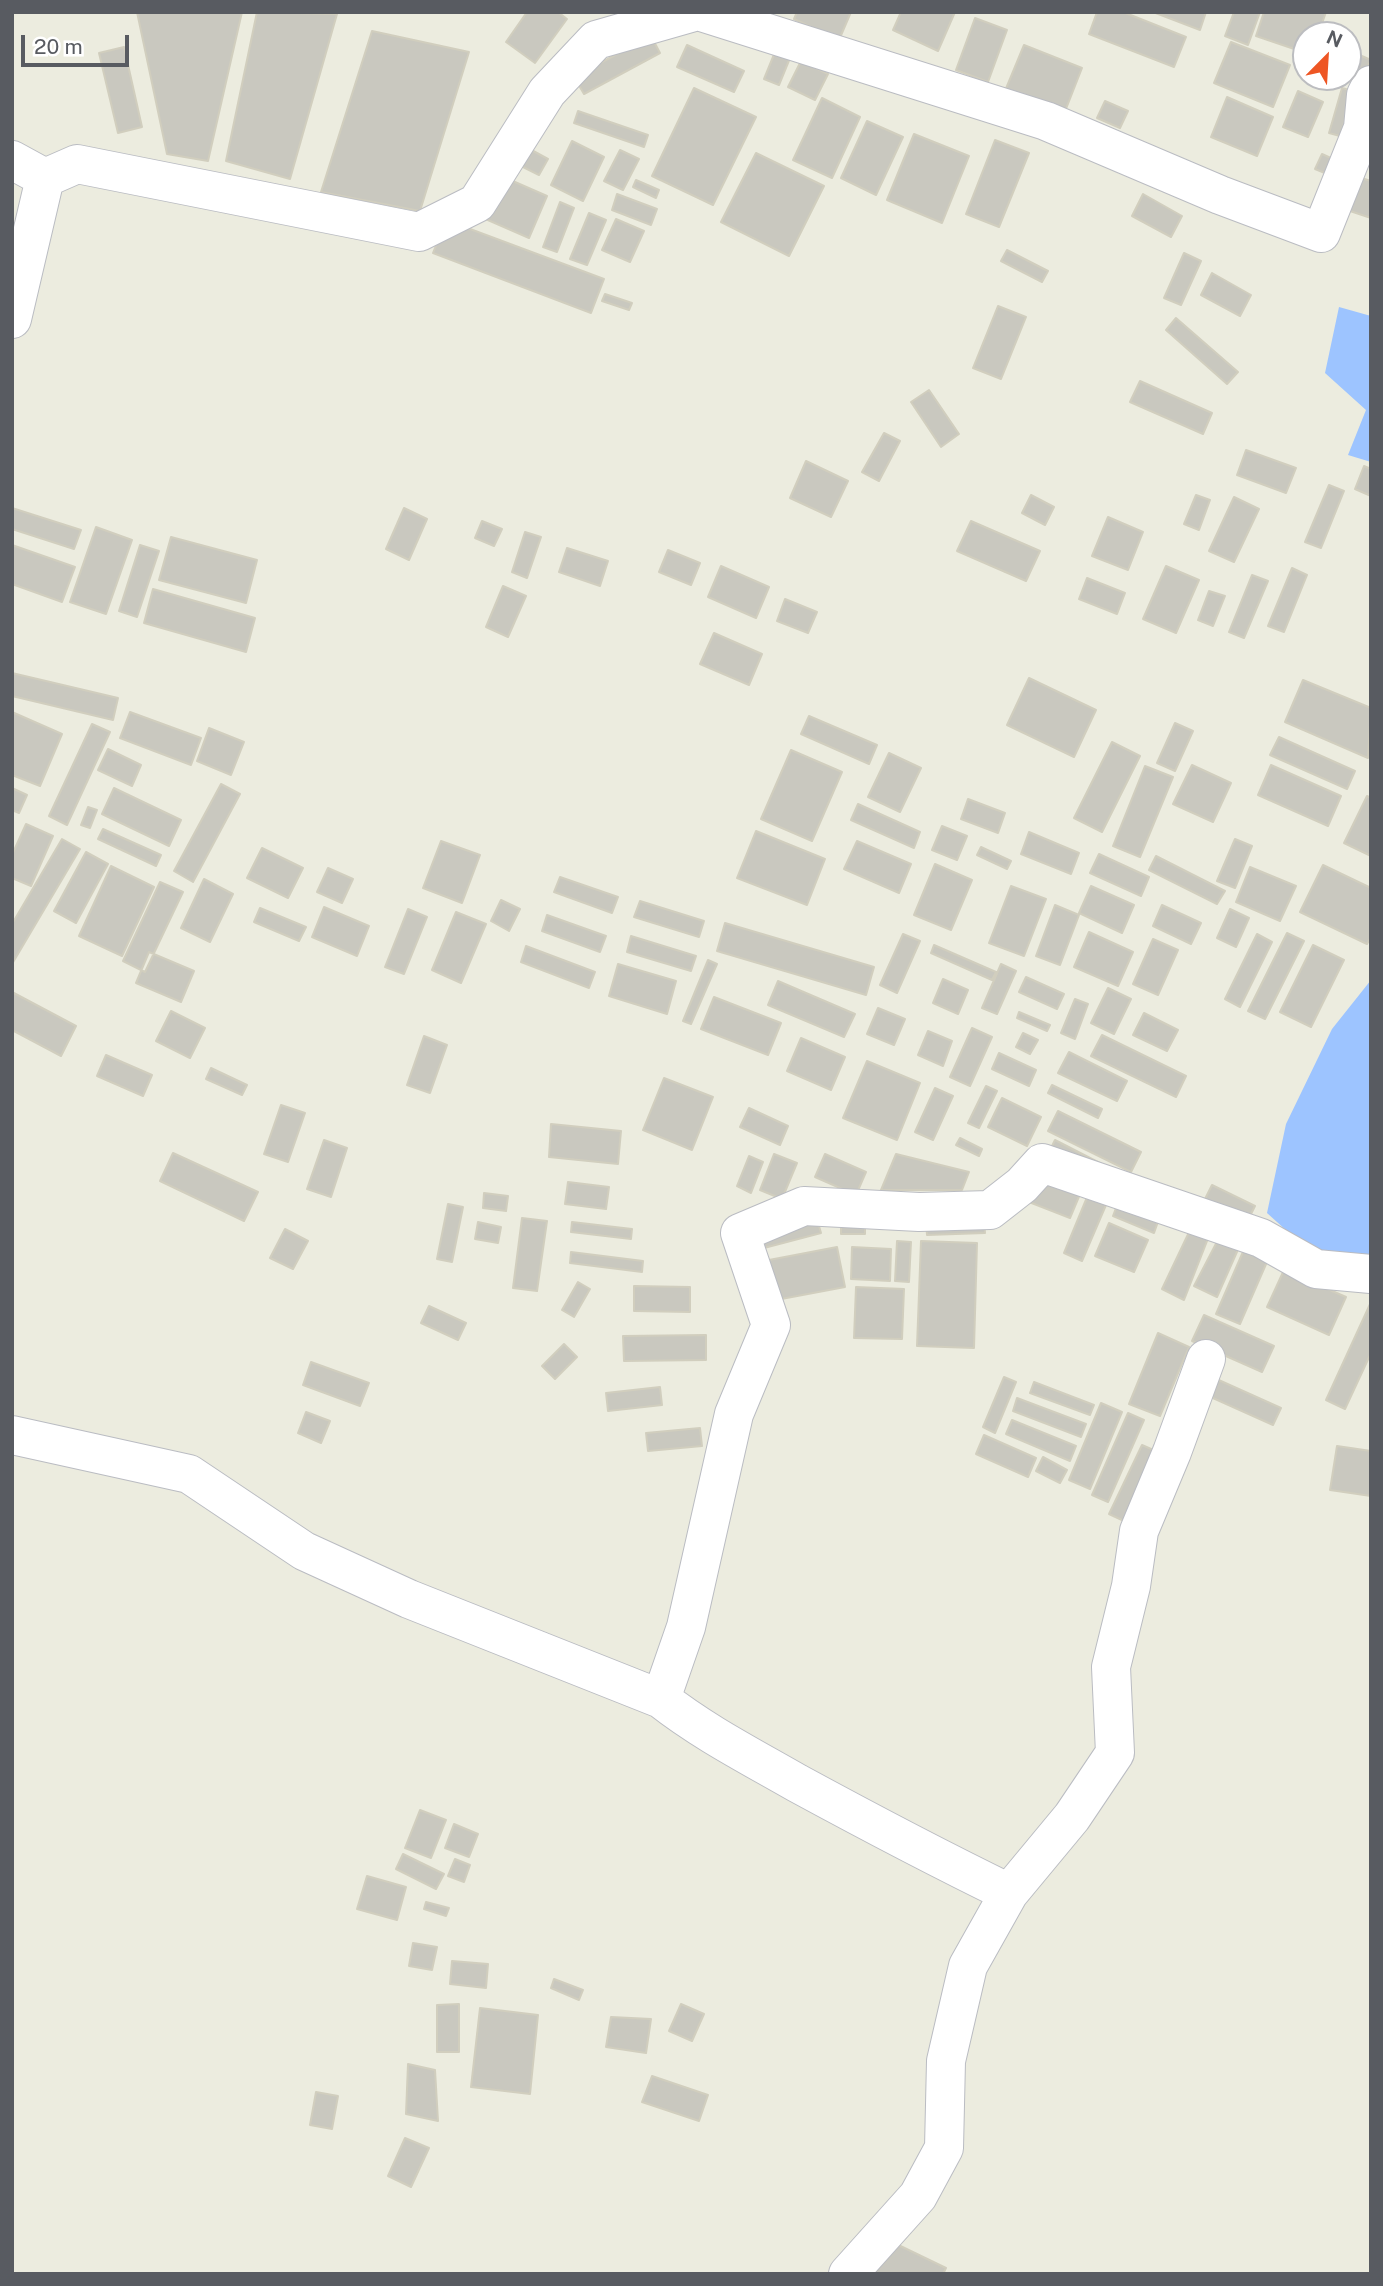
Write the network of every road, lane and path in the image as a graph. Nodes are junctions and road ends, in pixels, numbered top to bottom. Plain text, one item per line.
1 (694, 12) edge
2 (701, 12) edge
3 (1371, 85) edge
4 (12, 160) edge
5 (46, 178) junction
6 (12, 319) edge
7 (1371, 1274) edge
8 (1206, 1359) dead end
9 (12, 1435) edge
10 (661, 1699) junction
11 (1009, 1893) junction
12 (848, 2274) edge

1 - 5 street
2 - 3 street
4 - 5 street
5 - 6 street
7 - 10 street
8 - 11 street
9 - 10 street
10 - 11 street
11 - 12 street

